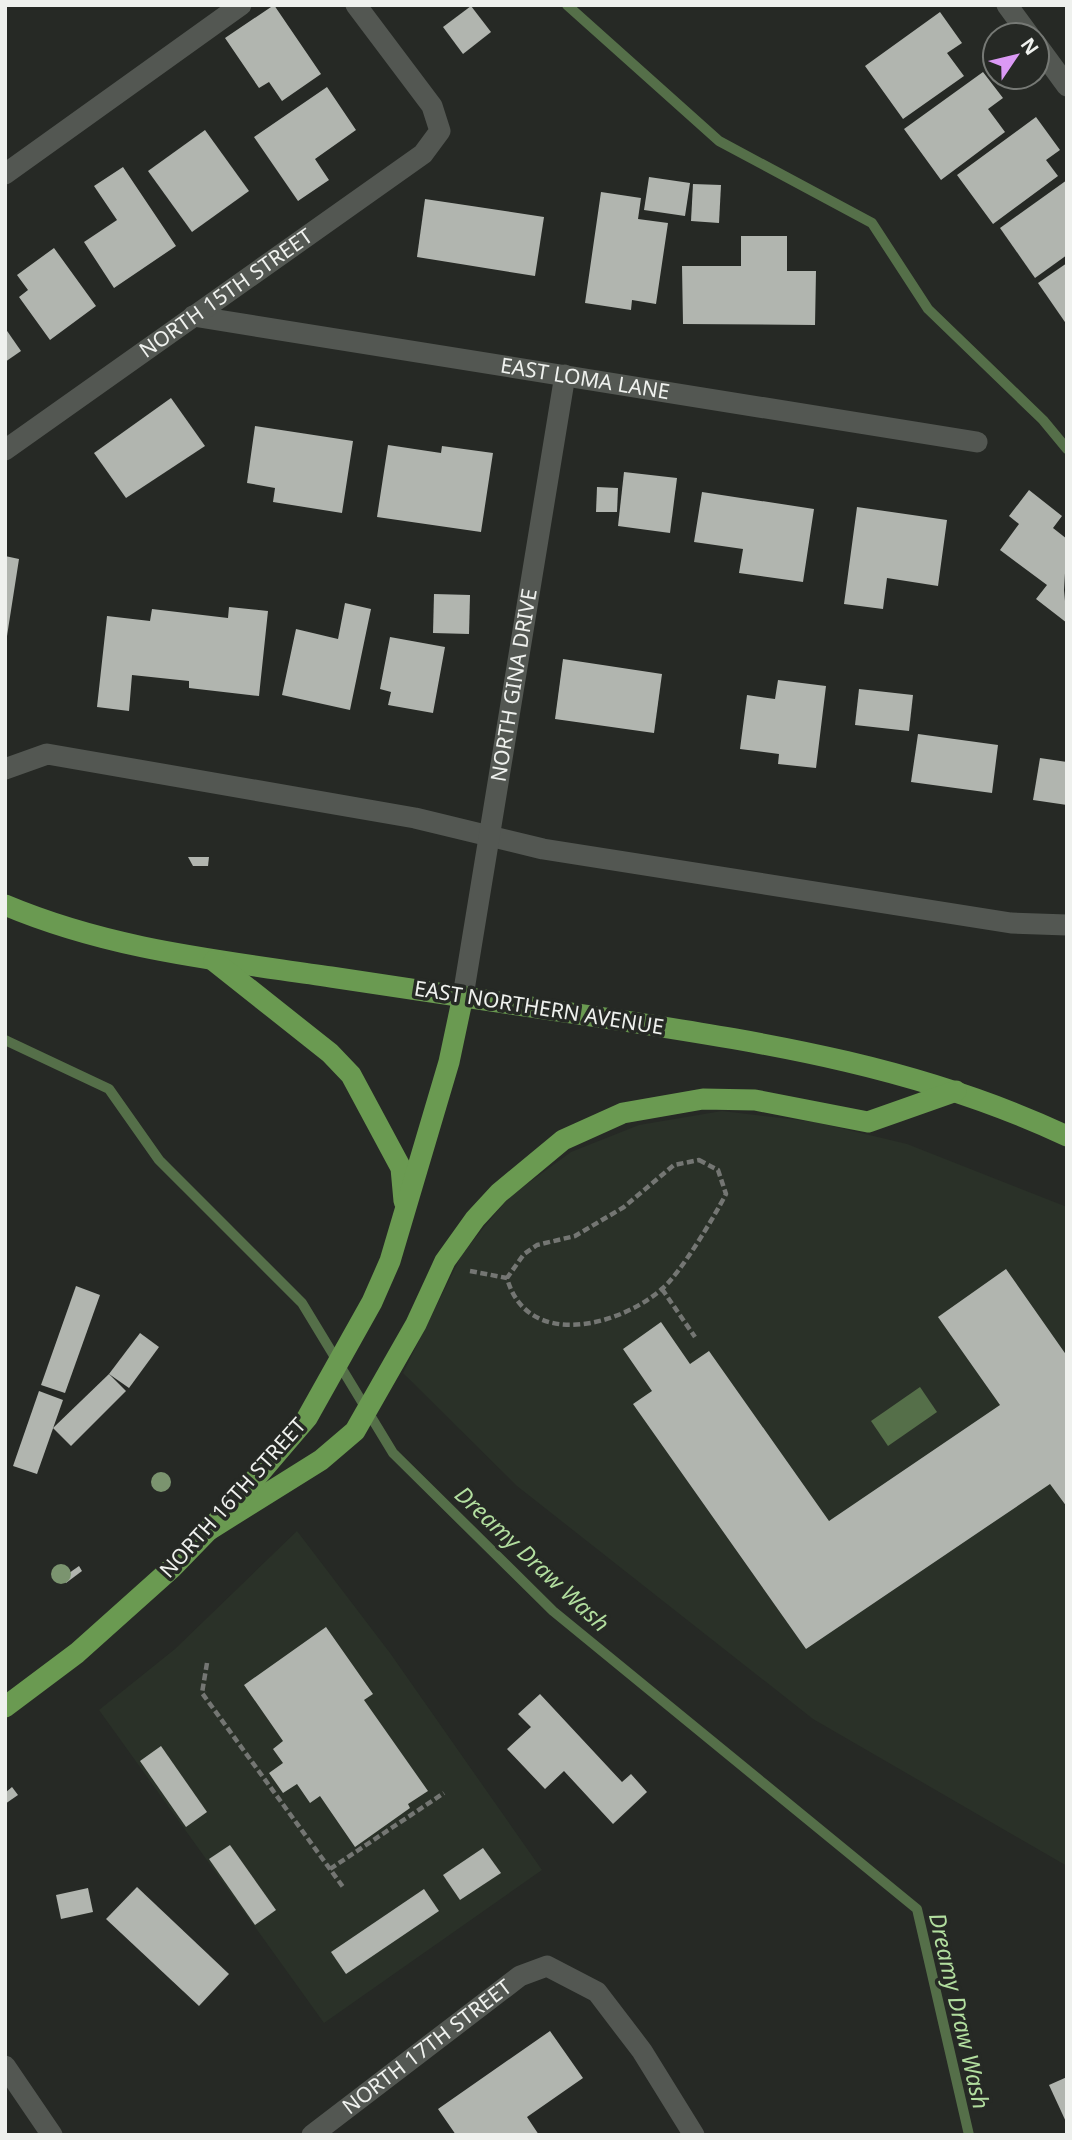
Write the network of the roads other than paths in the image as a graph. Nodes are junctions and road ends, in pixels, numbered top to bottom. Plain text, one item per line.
1 (242, 5) edge
2 (356, 5) edge
3 (1007, 5) edge
4 (1019, 21) edge
5 (1051, 64) edge
6 (1067, 86) edge
7 (5, 174) edge
8 (193, 316) junction
9 (565, 375) junction
10 (976, 442) dead end
11 (5, 450) edge
12 (5, 769) edge
13 (487, 835) junction
14 (5, 905) edge
15 (1067, 925) edge
16 (212, 959) junction
17 (463, 996) junction
18 (956, 1091) junction
19 (1067, 1136) edge
20 (405, 1210) junction
21 (209, 1530) junction
22 (5, 1707) edge
23 (5, 2066) edge
24 (52, 2135) edge
25 (312, 2135) edge
26 (694, 2135) edge

1 - 7 street
2 - 8 street, NORTH 15TH STREET
3 - 4 street
5 - 6 street
8 - 9 street, EAST LOMA LANE
8 - 11 street, NORTH 15TH STREET
9 - 10 street, EAST LOMA LANE
9 - 13 street, NORTH GINA DRIVE
12 - 13 street
13 - 15 street
13 - 17 street, NORTH GINA DRIVE
14 - 16 main road, EAST NORTHERN AVENUE
16 - 17 main road, EAST NORTHERN AVENUE
16 - 20 main road
17 - 18 main road, EAST NORTHERN AVENUE
17 - 20 main road, NORTH 16TH STREET
18 - 19 main road, EAST NORTHERN AVENUE
18 - 21 main road
20 - 21 main road, NORTH 16TH STREET
21 - 22 main road, NORTH 16TH STREET
23 - 24 street
25 - 26 street, NORTH 17TH STREET

